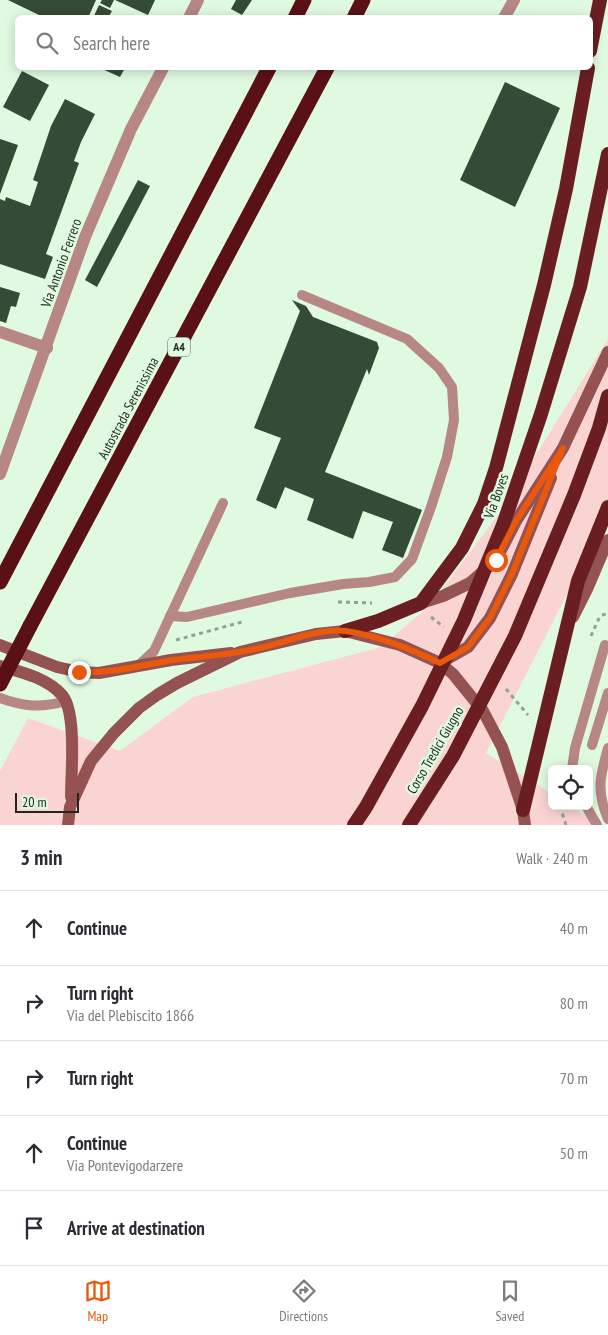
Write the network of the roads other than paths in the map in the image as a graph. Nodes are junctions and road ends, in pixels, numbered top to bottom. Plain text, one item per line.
1 (198, 0) edge
2 (304, 0) edge
3 (363, 0) edge
4 (514, 0) edge
5 (600, 0) edge
6 (190, 15) edge
7 (296, 15) edge
8 (356, 15) edge
9 (506, 15) edge
10 (593, 36) edge
11 (162, 70) edge
12 (268, 70) edge
13 (326, 70) edge
14 (588, 70) edge
15 (608, 154) edge
16 (302, 295) dead end
17 (0, 332) edge
18 (47, 348) junction
19 (608, 352) edge
20 (608, 396) edge
21 (563, 448) junction
22 (0, 474) edge
23 (223, 503) dead end
24 (608, 507) edge
25 (608, 540) edge
26 (0, 582) edge
27 (422, 602) junction
28 (170, 616) junction
29 (566, 630) junction
30 (345, 631) junction
31 (605, 645) dead end
32 (0, 646) edge
33 (240, 652) junction
34 (440, 663) junction
35 (0, 666) edge
36 (136, 668) junction
37 (0, 684) edge
38 (608, 693) edge
39 (0, 698) edge
40 (66, 701) junction
41 (592, 745) dead end
42 (608, 748) edge
43 (572, 765) edge
44 (70, 807) junction
45 (523, 810) junction
46 (588, 810) edge
47 (608, 819) edge
48 (68, 825) edge
49 (354, 825) edge
50 (410, 825) edge
51 (525, 825) edge
52 (597, 825) edge

1 - 6 street
2 - 7 highway
3 - 8 highway
4 - 9 street
5 - 10 highway
11 - 18 street, Via Antonio Ferrero
12 - 26 highway
13 - 37 highway, Autostrada Serenissima / A4, bridge
14 - 27 highway
15 - 49 highway, Via Boves, bridge
16 - 28 lane
17 - 18 street
18 - 22 street, Via Antonio Ferrero
19 - 21 main road
20 - 50 highway, Corso Tredici Giugno, bridge
21 - 27 main road
21 - 34 main road
23 - 28 lane
24 - 29 highway
25 - 29 main road
27 - 30 highway
28 - 36 lane
29 - 45 highway
30 - 33 main road
30 - 34 main road
31 - 43 lane
32 - 36 main road
33 - 36 main road
33 - 44 main road
34 - 45 main road
35 - 40 main road
38 - 41 lane
39 - 40 lane
40 - 44 main road
42 - 47 lane
44 - 48 main road
45 - 51 main road
46 - 52 lane

